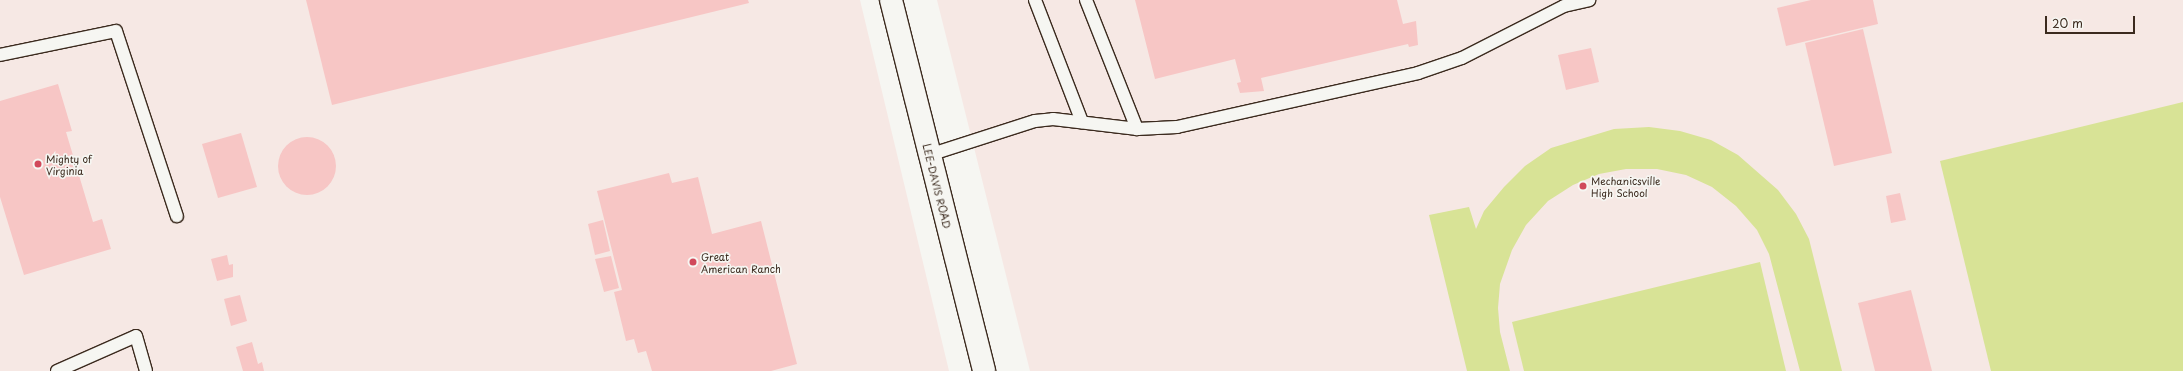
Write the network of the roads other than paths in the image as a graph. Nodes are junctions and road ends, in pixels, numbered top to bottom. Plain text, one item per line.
1 (891, 0) edge
2 (1035, 0) edge
3 (1086, 0) edge
4 (1589, 0) edge
5 (0, 55) edge
6 (1082, 122) junction
7 (1137, 129) junction
8 (929, 155) junction
9 (177, 216) dead end
10 (57, 371) edge
11 (146, 371) edge
12 (984, 371) edge

1 - 8 main road, LEE-DAVIS ROAD
2 - 6 lane
3 - 7 lane
4 - 7 lane
5 - 9 lane
6 - 7 lane
6 - 8 lane
8 - 12 main road, LEE-DAVIS ROAD
10 - 11 lane

